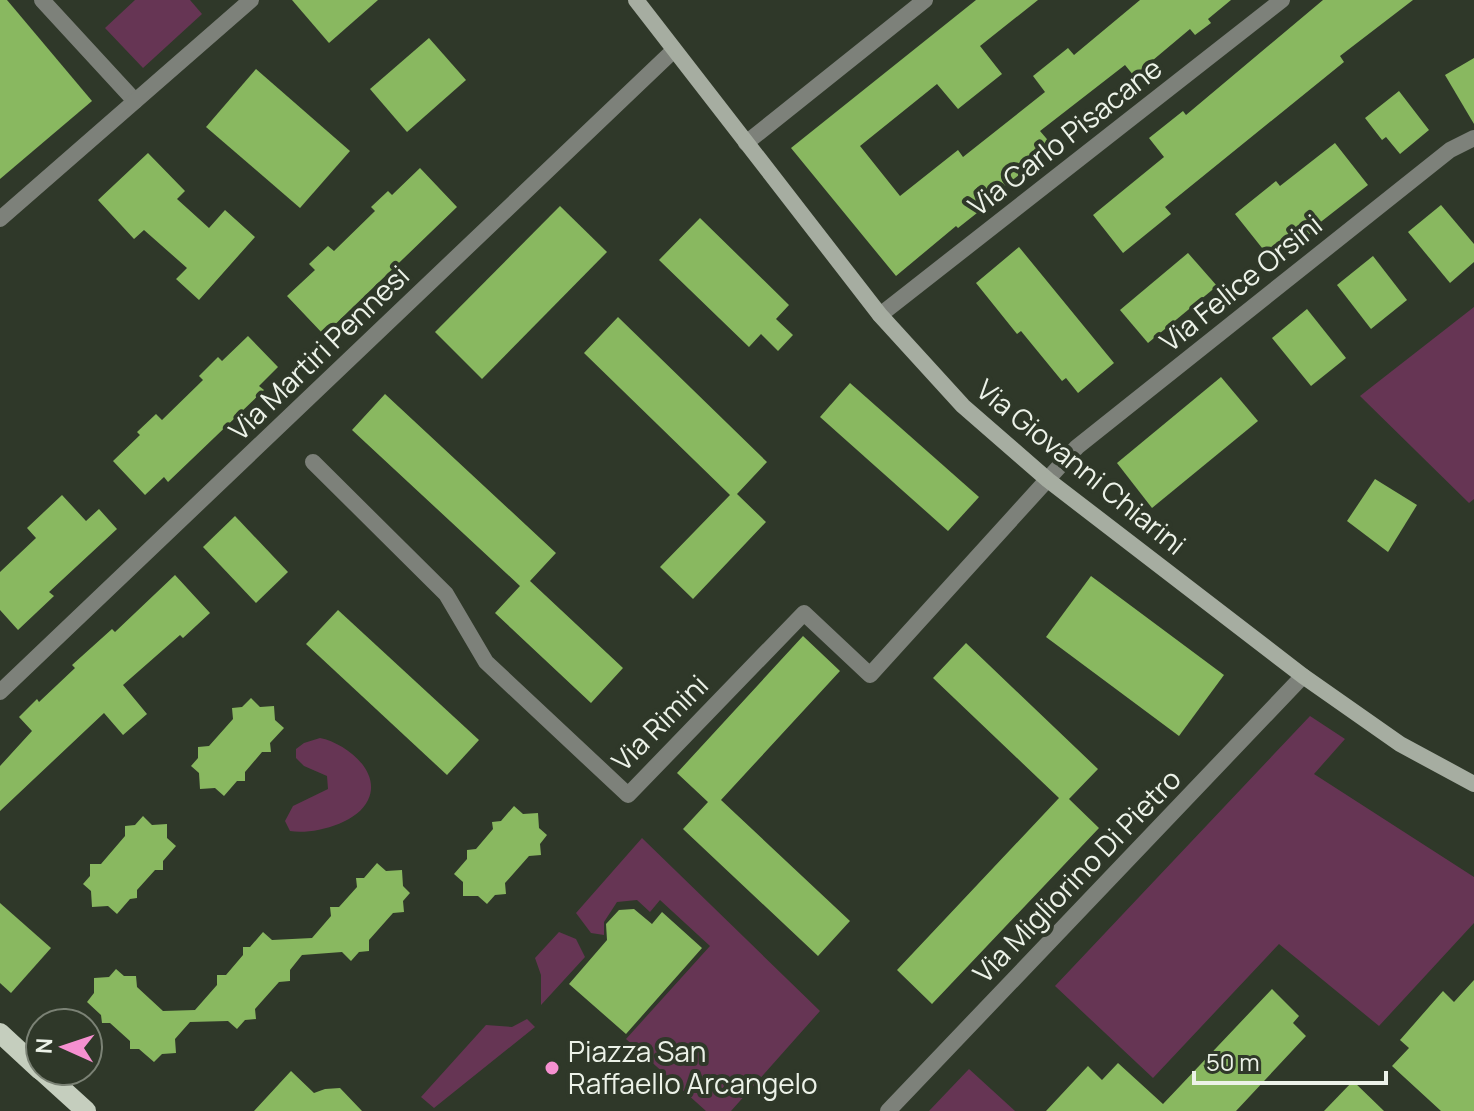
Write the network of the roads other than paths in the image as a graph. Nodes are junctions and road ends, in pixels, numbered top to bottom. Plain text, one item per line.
1 (42, 0) edge
2 (251, 0) edge
3 (636, 0) edge
4 (925, 0) edge
5 (1282, 0) edge
6 (674, 50) junction
7 (135, 101) junction
8 (1474, 138) edge
9 (746, 143) junction
10 (0, 219) edge
11 (880, 315) junction
12 (313, 462) dead end
13 (1048, 480) junction
14 (1303, 676) junction
15 (0, 692) edge
16 (1474, 784) edge
17 (0, 1033) edge
18 (24, 1055) edge
19 (60, 1087) edge
20 (86, 1111) edge
21 (888, 1111) edge

1 - 7 street
2 - 7 street
3 - 6 main road, Via Giovanni Chiarini
4 - 9 street
5 - 11 street, Via Carlo Pisacane
6 - 9 main road, Via Giovanni Chiarini
6 - 15 street, Via Martiri Pennesi
7 - 10 street
8 - 13 street, Via Felice Orsini
9 - 11 main road, Via Giovanni Chiarini
11 - 13 main road, Via Giovanni Chiarini
12 - 13 street, Via Rimini
13 - 14 main road, Via Giovanni Chiarini
14 - 16 main road, Via Giovanni Chiarini
14 - 21 street, Via Migliorino Di Pietro
17 - 18 main road
19 - 20 main road

